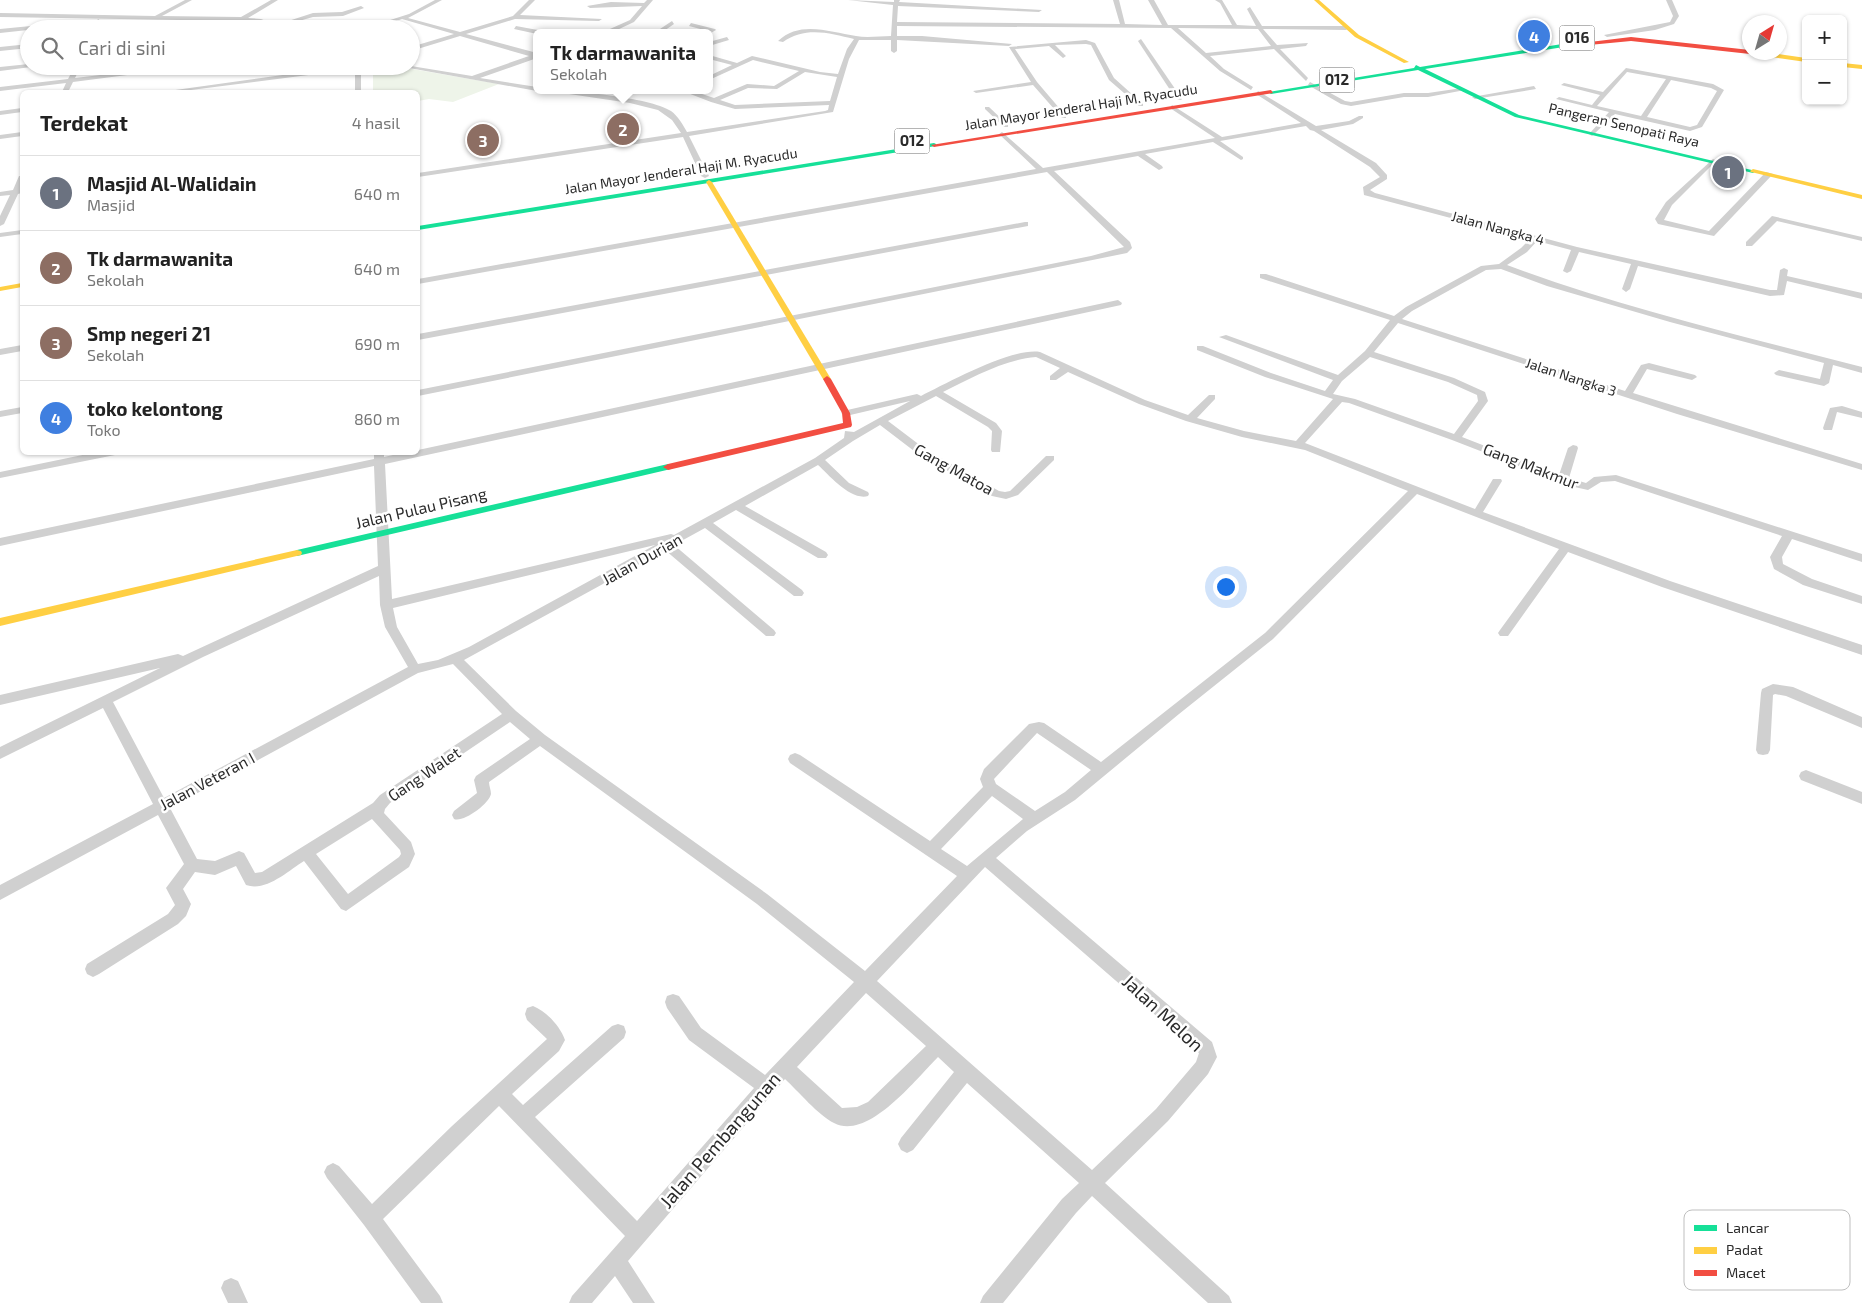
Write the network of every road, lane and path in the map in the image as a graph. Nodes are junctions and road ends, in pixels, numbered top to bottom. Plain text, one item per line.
1 (189, 0) edge
2 (274, 0) edge
3 (439, 0) edge
4 (532, 0) edge
5 (650, 0) edge
6 (851, 0) edge
7 (940, 0) edge
8 (1116, 0) edge
9 (1151, 0) edge
10 (1218, 0) edge
11 (1316, 0) edge
12 (1669, 0) edge
13 (896, 2) edge
14 (646, 5) junction
15 (590, 6) dead end
16 (935, 7) junction
17 (361, 8) dead end
18 (1250, 9) dead end
19 (0, 15) edge
20 (144, 16) junction
21 (156, 17) junction
22 (403, 18) junction
23 (515, 18) junction
24 (242, 19) junction
25 (107, 20) edge
26 (252, 20) edge
27 (299, 20) edge
28 (396, 20) edge
29 (411, 20) edge
30 (599, 20) dead end
31 (420, 22) edge
32 (672, 23) dead end
33 (894, 24) junction
34 (691, 25) dead end
35 (929, 25) junction
36 (999, 26) junction
37 (1044, 26) junction
38 (1123, 26) junction
39 (1170, 27) junction
40 (516, 28) dead end
41 (1236, 28) junction
42 (1260, 28) junction
43 (1346, 28) junction
44 (20, 29) edge
45 (612, 29) edge
46 (663, 29) edge
47 (709, 29) edge
48 (1646, 30) junction
49 (0, 31) edge
50 (533, 31) edge
51 (462, 33) junction
52 (1607, 35) junction
53 (1659, 36) junction
54 (858, 38) junction
55 (896, 38) junction
56 (727, 39) dead end
57 (781, 41) dead end
58 (1008, 41) junction
59 (1141, 41) dead end
60 (713, 43) edge
61 (1050, 44) junction
62 (1306, 44) dead end
63 (1538, 46) junction
64 (1742, 46) edge
65 (20, 47) edge
66 (420, 47) edge
67 (1275, 48) junction
68 (0, 49) edge
69 (894, 51) dead end
70 (1742, 51) edge
71 (1787, 51) edge
72 (1802, 53) edge
73 (533, 54) edge
74 (533, 56) edge
75 (1063, 56) dead end
76 (1205, 56) junction
77 (1787, 57) edge
78 (713, 58) edge
79 (1802, 59) edge
80 (1847, 59) edge
81 (1862, 61) edge
82 (736, 64) junction
83 (1411, 65) junction
84 (1847, 65) edge
85 (20, 67) edge
86 (1862, 67) edge
87 (0, 69) edge
88 (420, 69) edge
89 (805, 70) junction
90 (74, 75) edge
91 (120, 75) edge
92 (297, 75) edge
93 (359, 75) edge
94 (713, 76) edge
95 (842, 76) junction
96 (1670, 77) junction
97 (473, 78) junction
98 (71, 81) junction
99 (1308, 82) junction
100 (1036, 83) junction
101 (1564, 85) dead end
102 (533, 88) edge
103 (1534, 88) dead end
104 (0, 89) edge
105 (66, 90) edge
106 (180, 90) edge
107 (356, 90) edge
108 (1254, 90) junction
109 (1462, 90) junction
110 (976, 91) dead end
111 (568, 94) edge
112 (694, 94) edge
113 (1604, 94) junction
114 (574, 95) joint
115 (1475, 97) junction
116 (1559, 99) dead end
117 (713, 101) junction
118 (832, 103) junction
119 (1176, 103) junction
120 (1593, 107) junction
121 (987, 108) dead end
122 (1143, 108) junction
123 (20, 110) edge
124 (1119, 112) junction
125 (1613, 112) junction
126 (0, 113) edge
127 (734, 116) junction
128 (1064, 117) junction
129 (1361, 117) dead end
130 (1642, 119) junction
131 (1305, 124) junction
132 (1312, 129) junction
133 (1004, 130) junction
134 (20, 134) edge
135 (684, 134) junction
136 (1592, 134) junction
137 (0, 137) edge
138 (1217, 140) junction
139 (1140, 154) junction
140 (1241, 158) dead end
141 (1713, 161) junction
142 (1159, 168) dead end
143 (1046, 171) junction
144 (1769, 174) junction
145 (420, 175) edge
146 (707, 179) junction
147 (19, 192) edge
148 (0, 194) edge
149 (1862, 197) edge
150 (520, 208) junction
151 (420, 220) edge
152 (0, 224) edge
153 (1025, 224) dead end
154 (735, 225) junction
155 (420, 228) edge
156 (20, 232) edge
157 (0, 235) edge
158 (1535, 238) junction
159 (1862, 239) edge
160 (1750, 244) dead end
161 (1576, 249) junction
162 (1635, 262) junction
163 (1502, 266) junction
164 (1567, 271) dead end
165 (762, 273) junction
166 (1263, 276) dead end
167 (420, 281) edge
168 (20, 285) edge
169 (0, 289) edge
170 (1626, 289) dead end
171 (20, 292) edge
172 (0, 296) edge
173 (1862, 296) edge
174 (1118, 303) dead end
175 (792, 318) junction
176 (1396, 319) junction
177 (420, 337) edge
178 (1223, 337) dead end
179 (20, 348) edge
180 (1200, 348) dead end
181 (0, 352) edge
182 (1368, 353) junction
183 (1269, 355) junction
184 (1829, 362) junction
185 (1068, 367) junction
186 (821, 368) junction
187 (1253, 369) junction
188 (1862, 370) edge
189 (1779, 373) dead end
190 (1692, 377) dead end
191 (1053, 378) dead end
192 (1338, 379) junction
193 (420, 393) edge
194 (937, 393) junction
195 (1327, 395) junction
196 (1627, 395) junction
197 (1212, 398) dead end
198 (1340, 398) junction
199 (20, 410) edge
200 (846, 413) junction
201 (0, 414) edge
202 (1862, 416) edge
203 (1190, 419) junction
204 (881, 421) junction
205 (848, 426) junction
206 (1828, 428) dead end
207 (1456, 438) junction
208 (849, 439) junction
209 (1298, 445) junction
210 (1574, 448) dead end
211 (420, 449) edge
212 (996, 450) dead end
213 (100, 455) edge
214 (379, 457) edge
215 (1050, 458) dead end
216 (819, 460) junction
217 (1862, 467) edge
218 (0, 475) edge
219 (1563, 480) junction
220 (1497, 481) dead end
221 (1416, 489) junction
222 (864, 494) dead end
223 (739, 507) junction
224 (1477, 514) junction
225 (707, 524) junction
226 (382, 534) junction
227 (688, 534) junction
228 (1789, 534) junction
229 (0, 542) edge
230 (666, 545) junction
231 (1566, 547) junction
232 (822, 555) dead end
233 (1862, 558) edge
234 (383, 569) junction
235 (798, 593) dead end
236 (1862, 600) edge
237 (386, 605) junction
238 (0, 622) edge
239 (1504, 632) dead end
240 (770, 633) dead end
241 (1862, 650) edge
242 (199, 654) junction
243 (455, 659) junction
244 (415, 670) junction
245 (0, 700) edge
246 (106, 701) junction
247 (511, 715) junction
248 (1862, 723) edge
249 (540, 739) junction
250 (1763, 750) dead end
251 (0, 753) edge
252 (795, 758) dead end
253 (1101, 770) junction
254 (1806, 776) dead end
255 (991, 788) junction
256 (1862, 798) edge
257 (161, 806) junction
258 (378, 807) junction
259 (459, 815) dead end
260 (1035, 819) junction
261 (930, 851) junction
262 (306, 852) junction
263 (985, 858) junction
264 (192, 865) junction
265 (968, 875) junction
266 (0, 893) edge
267 (93, 969) dead end
268 (866, 982) junction
269 (673, 1002) dead end
270 (533, 1014) dead end
271 (618, 1032) dead end
272 (938, 1046) junction
273 (784, 1067) junction
274 (966, 1071) junction
275 (766, 1087) junction
276 (500, 1094) junction
277 (523, 1116) junction
278 (907, 1144) dead end
279 (333, 1172) dead end
280 (1092, 1183) junction
281 (371, 1218) junction
282 (638, 1236) junction
283 (616, 1260) junction
284 (433, 1303) edge
285 (579, 1303) edge
286 (645, 1303) edge
287 (990, 1303) edge
288 (1222, 1303) edge

1 - 21 street
2 - 24 street
3 - 22 street
4 - 23 street
5 - 14 street
6 - 13 street
7 - 16 street
8 - 38 street
9 - 39 street, Jalan Nangka 4
10 - 41 street
11 - 43 main road, Pangeran Senopati Raya
12 - 48 street
13 - 16 street
13 - 33 street
14 - 15 street
14 - 45 street
16 - 35 street
16 - 37 street
17 - 27 street
18 - 42 street
19 - 20 street
20 - 21 street
20 - 25 street
21 - 24 street
22 - 28 street
22 - 29 street
23 - 30 street
23 - 51 street
24 - 26 street
31 - 51 street
32 - 46 street
33 - 35 street
33 - 55 street
34 - 47 street
35 - 36 street
36 - 37 street
36 - 58 street
37 - 38 street
38 - 39 street
39 - 41 street
39 - 76 street, Jalan Nangka 4
40 - 50 street
41 - 42 street
42 - 43 street
42 - 67 street
43 - 83 main road, Pangeran Senopati Raya
44 - 49 street
48 - 52 street
48 - 53 street
51 - 66 street
51 - 73 street
52 - 53 main road, Jalan Mayor Jenderal Haji M. Ryacudu / 016
52 - 63 main road, Jalan Mayor Jenderal Haji M. Ryacudu / 016
53 - 64 main road, Jalan Mayor Jenderal Haji M. Ryacudu / 016
54 - 55 street
54 - 57 street
54 - 95 street
55 - 58 street
55 - 69 street
56 - 60 street
58 - 61 street
58 - 100 street
59 - 119 street
61 - 75 street
61 - 122 street
62 - 67 street
63 - 70 main road, Jalan Mayor Jenderal Haji M. Ryacudu / 016
63 - 83 main road, Jalan Mayor Jenderal Haji M. Ryacudu / 016
65 - 68 street
67 - 76 street
67 - 99 street
71 - 72 main road
74 - 97 street
76 - 108 street, Jalan Nangka 4
77 - 79 main road, Jalan Mayor Jenderal Haji M. Ryacudu / 016
78 - 82 street
80 - 81 main road
82 - 89 street
82 - 94 street
83 - 99 main road, Jalan Mayor Jenderal Haji M. Ryacudu / 012
83 - 109 main road, Pangeran Senopati Raya
84 - 86 main road
85 - 87 street
88 - 97 street
89 - 95 street
89 - 117 street
90 - 98 street
91 - 98 street
92 - 106 street
93 - 107 street
95 - 118 street
96 - 113 street
96 - 130 street
96 - 130 street
97 - 102 street
98 - 104 street
98 - 105 street
99 - 108 main road, Jalan Mayor Jenderal Haji M. Ryacudu / 012
99 - 109 street
100 - 110 street
100 - 128 street
101 - 113 street
103 - 115 street
108 - 119 main road, Jalan Mayor Jenderal Haji M. Ryacudu / 012
108 - 131 street, Jalan Nangka 4
109 - 115 main road, Pangeran Senopati Raya
111 - 114 street
112 - 117 street
113 - 120 street
114 - 135 street
115 - 136 main road, Pangeran Senopati Raya
116 - 120 street
117 - 127 street
118 - 127 street
118 - 127 street
119 - 122 main road, Jalan Mayor Jenderal Haji M. Ryacudu / 012
119 - 138 street
120 - 125 street
121 - 133 street
122 - 124 main road, Jalan Mayor Jenderal Haji M. Ryacudu / 012
123 - 126 street
124 - 128 main road, Jalan Mayor Jenderal Haji M. Ryacudu / 012
124 - 133 main road, Jalan Mayor Jenderal Haji M. Ryacudu / 012
125 - 130 street
125 - 136 street
127 - 135 street
128 - 133 main road, Jalan Mayor Jenderal Haji M. Ryacudu / 012
129 - 132 street
131 - 132 street, Jalan Nangka 4
131 - 138 street
132 - 158 street, Jalan Nangka 4
133 - 143 street
133 - 146 main road, Jalan Mayor Jenderal Haji M. Ryacudu / 012
134 - 137 street
135 - 145 street
135 - 146 street
136 - 141 main road, Pangeran Senopati Raya
138 - 139 street
138 - 140 street
139 - 142 street
139 - 143 street
141 - 144 main road, Pangeran Senopati Raya
141 - 144 street
143 - 154 street
143 - 175 street
144 - 149 main road, Pangeran Senopati Raya
146 - 150 main road, Jalan Mayor Jenderal Haji M. Ryacudu / 012
146 - 154 main road
147 - 148 street
147 - 152 street
150 - 151 main road, Jalan Mayor Jenderal Haji M. Ryacudu / 012
150 - 155 main road, Jalan Mayor Jenderal Haji M. Ryacudu / 012
153 - 165 street
154 - 165 main road
154 - 167 street
156 - 157 street
158 - 161 street, Jalan Nangka 4
158 - 163 street
159 - 160 street
161 - 162 street, Jalan Nangka 4
161 - 164 street
162 - 170 street
162 - 173 street, Jalan Nangka 4
163 - 176 street
163 - 184 street
165 - 175 main road
165 - 177 street
166 - 176 street, Jalan Nangka 3
168 - 169 main road
171 - 172 main road
174 - 186 street
175 - 186 main road
175 - 193 street
176 - 182 street
176 - 196 street, Jalan Nangka 3
178 - 183 street
179 - 181 street
180 - 187 street, Gang Makmur
182 - 192 street
182 - 207 street
183 - 187 street
183 - 192 street
184 - 188 street
184 - 189 street
185 - 191 street
185 - 194 street
185 - 203 street
186 - 200 main road
186 - 211 street
187 - 195 street, Gang Makmur
190 - 196 street
192 - 195 street
194 - 200 street
194 - 204 street, Jalan Durian
194 - 212 street
195 - 198 street, Gang Makmur
196 - 217 street, Jalan Nangka 3
197 - 203 street
198 - 207 street, Gang Makmur
198 - 209 street
199 - 201 street
200 - 205 main road
202 - 206 street
203 - 209 street
204 - 208 street, Jalan Durian
204 - 215 street, Gang Matoa
205 - 208 street
205 - 226 main road, Jalan Pulau Pisang
207 - 219 street, Gang Makmur
208 - 216 street, Jalan Durian
209 - 221 street
210 - 219 street
213 - 218 street
214 - 226 street
214 - 229 street
216 - 222 street
216 - 223 street, Jalan Durian
219 - 228 street, Gang Makmur
220 - 224 street
221 - 224 street
221 - 253 street, Jalan Pembangunan
223 - 225 street, Jalan Durian
223 - 232 street
224 - 231 street
225 - 227 street, Jalan Durian
225 - 235 street
226 - 234 street
226 - 238 main road, Jalan Pulau Pisang
227 - 230 street, Jalan Durian
227 - 237 street
228 - 233 street, Gang Makmur
228 - 236 street
230 - 240 street
230 - 243 street, Jalan Durian
231 - 239 street
231 - 241 street
234 - 237 street
234 - 242 street
237 - 244 street
242 - 245 street
242 - 246 street
243 - 244 street, Jalan Durian
243 - 247 street
244 - 257 street, Jalan Veteran I
246 - 251 street
246 - 257 street
247 - 249 street
247 - 258 street, Gang Walet
248 - 250 street
249 - 259 street
249 - 268 street
252 - 261 street
253 - 255 street
253 - 260 street, Jalan Pembangunan
254 - 256 street
255 - 260 street
255 - 261 street
257 - 264 street
257 - 266 street, Jalan Veteran I
258 - 262 street
258 - 262 street, Gang Walet
260 - 263 street, Jalan Pembangunan
261 - 265 street
262 - 264 street
263 - 265 street, Jalan Pembangunan
263 - 280 street, Jalan Melon
264 - 267 street
265 - 268 street, Jalan Pembangunan
268 - 272 street
268 - 273 street, Jalan Pembangunan
269 - 275 street
270 - 276 street
271 - 277 street
272 - 273 street
272 - 274 street
273 - 275 street, Jalan Pembangunan
274 - 278 street
274 - 280 street
275 - 282 street, Jalan Pembangunan
276 - 277 street
276 - 281 street
277 - 282 street
279 - 281 street
280 - 287 street
280 - 288 street
281 - 284 street
282 - 283 street, Jalan Pembangunan
283 - 285 street, Jalan Pembangunan
283 - 286 street

